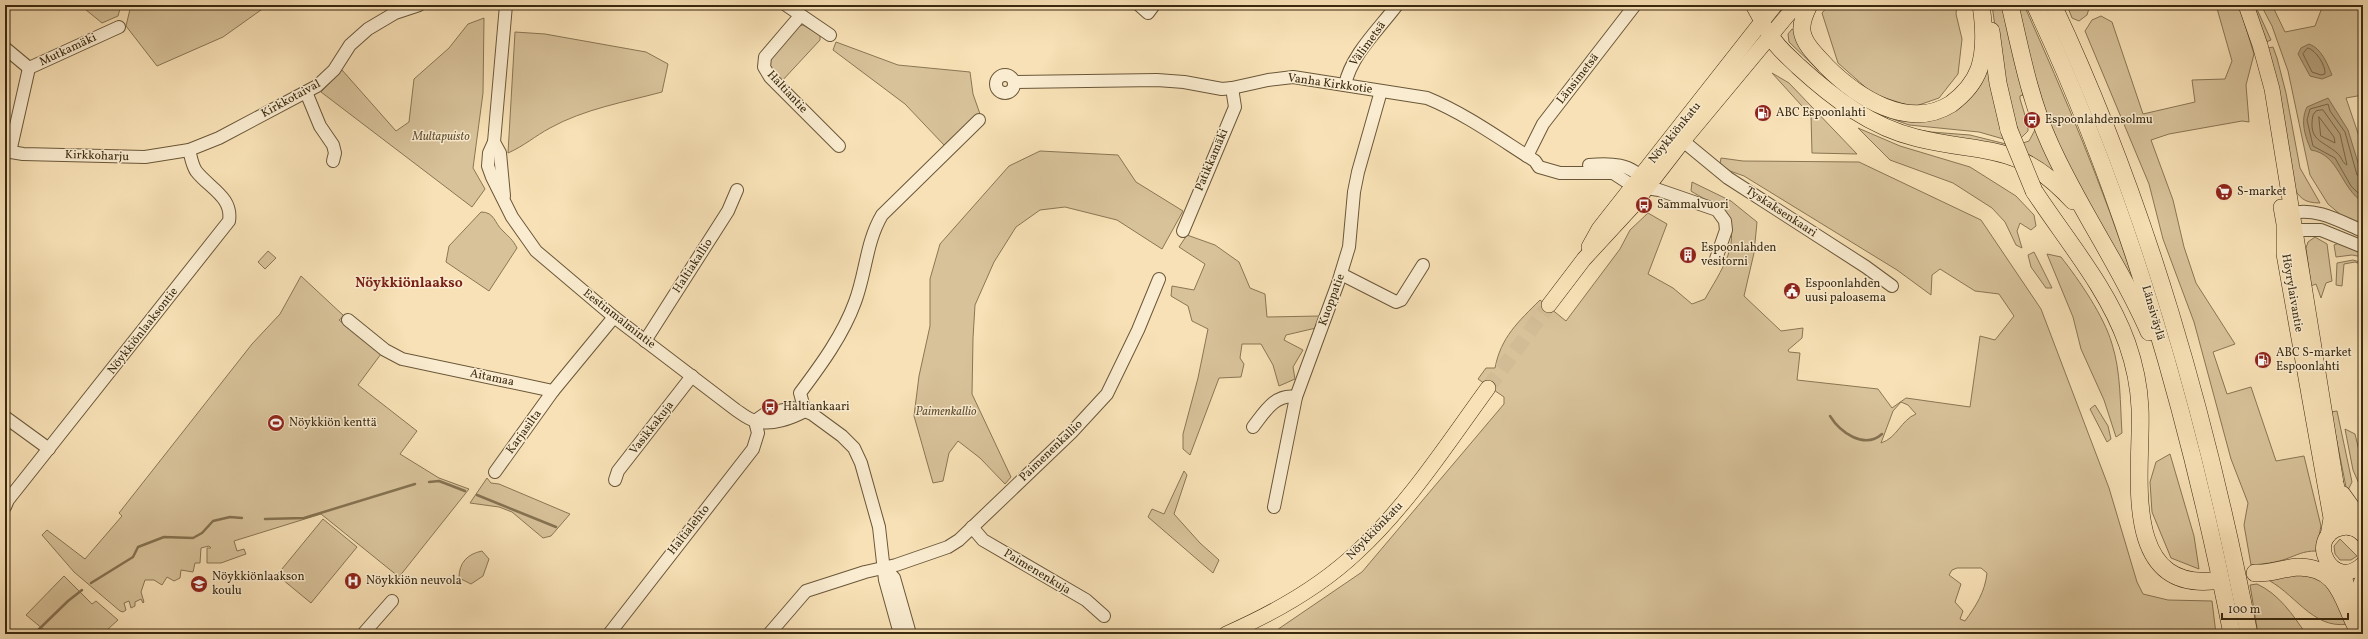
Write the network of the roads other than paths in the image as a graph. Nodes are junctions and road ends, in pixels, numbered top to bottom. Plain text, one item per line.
1 (419, 5) edge
2 (506, 5) edge
3 (786, 5) edge
4 (1397, 5) edge
5 (1635, 5) edge
6 (1753, 5) edge
7 (1796, 5) edge
8 (1809, 5) edge
9 (1981, 5) edge
10 (1987, 5) edge
11 (2010, 5) edge
12 (2035, 5) edge
13 (2054, 5) edge
14 (2246, 5) edge
15 (1771, 7) edge
16 (800, 16) junction
17 (119, 27) dead end
18 (1771, 27) junction
19 (830, 35) dead end
20 (5, 48) edge
21 (29, 68) junction
22 (1014, 82) dead end
23 (1345, 85) junction
24 (1232, 88) junction
25 (1381, 91) junction
26 (306, 92) junction
27 (979, 120) dead end
28 (1679, 138) junction
29 (839, 146) dead end
30 (189, 150) junction
31 (8, 151) edge
32 (1531, 158) junction
33 (333, 161) dead end
34 (1640, 183) junction
35 (737, 190) dead end
36 (2090, 221) junction
37 (2290, 223) junction
38 (1183, 231) dead end
39 (2363, 231) edge
40 (2363, 247) edge
41 (1716, 259) dead end
42 (1423, 265) dead end
43 (1341, 274) junction
44 (1159, 279) dead end
45 (1892, 286) dead end
46 (1549, 305) tunnel mouth
47 (614, 317) junction
48 (348, 320) dead end
49 (645, 341) junction
50 (692, 376) junction
51 (1488, 388) tunnel mouth
52 (553, 391) junction
53 (1296, 397) junction
54 (2181, 407) junction
55 (805, 411) junction
56 (5, 417) edge
57 (755, 421) junction
58 (1253, 427) dead end
59 (49, 449) junction
60 (495, 472) dead end
61 (615, 480) dead end
62 (5, 507) edge
63 (1274, 507) dead end
64 (972, 527) junction
65 (2359, 529) edge
66 (2328, 536) junction
67 (2332, 566) junction
68 (885, 568) junction
69 (2362, 569) edge
70 (2212, 581) dead end
71 (392, 601) dead end
72 (1104, 616) dead end
73 (2359, 627) edge
74 (363, 634) edge
75 (609, 634) edge
76 (769, 634) edge
77 (900, 634) edge
78 (910, 634) edge
79 (1226, 634) edge
80 (2232, 634) edge
81 (2249, 634) edge

1 - 26 street, Kirkkotaival
2 - 47 street, Eestinmalmintie
3 - 16 street
4 - 23 street, Välimetsä
5 - 32 street, Länsimetsä
6 - 18 main road
7 - 18 main road, Nöykkiönkatu
8 - 9 highway
10 - 70 highway, bridge
11 - 36 highway
12 - 54 highway, Länsiväylä
13 - 81 highway, Länsiväylä
14 - 37 main road, Höyrylaivantie
15 - 18 main road
16 - 19 street
16 - 29 street, Haltiantie
17 - 21 street, Mutkamäki
18 - 28 main road, Nöykkiönkatu
18 - 36 highway
20 - 21 street
21 - 31 street, Mutkamäki
22 - 24 street, Vanha Kirkkotie
23 - 24 street, Vanha Kirkkotie
23 - 25 street, Vanha Kirkkotie
24 - 38 street, Patikkamäki
25 - 32 street, Vanha Kirkkotie
25 - 43 street, Kuoppatie
26 - 30 street, Kirkkotaival
26 - 33 street
27 - 55 street
28 - 34 main road, Nöykkiönkatu
28 - 45 street, Tyskaksenkaari
30 - 31 street, Kirkkoharju
30 - 59 street, Nöykkiönlaaksontie
32 - 34 street, Vanha Kirkkotie
34 - 41 street, Vanha Kirkkotie
34 - 46 main road, Nöykkiönkatu
35 - 49 street, Haltiakallio
36 - 54 highway
37 - 39 street
37 - 40 street
37 - 65 main road, Höyrylaivantie
37 - 66 main road, Höyrylaivantie
42 - 43 street
43 - 53 street, Kuoppatie
44 - 64 street, Paimenenkallio
47 - 49 street, Eestinmalmintie
47 - 52 street
48 - 52 street, Aitamaa
49 - 50 street, Eestinmalmintie
50 - 57 street, Eestinmalmintie
50 - 61 street, Vasikkakuja
51 - 79 main road, Nöykkiönkatu
52 - 60 street, Karjasilta
53 - 58 street
53 - 63 street, Kuoppatie
54 - 80 highway, Länsiväylä
55 - 57 street
55 - 68 street
56 - 59 street
57 - 75 street, Haltialehto
59 - 62 street, Nöykkiönlaaksontie
64 - 68 street, Paimenenkallio
64 - 72 street, Paimenenkuja
65 - 66 main road
66 - 67 main road, Höyrylaivantie
67 - 69 main road
67 - 73 main road
67 - 73 highway
68 - 76 street, Paimenenkallio
68 - 77 street
68 - 78 street
69 - 73 main road
71 - 74 street

